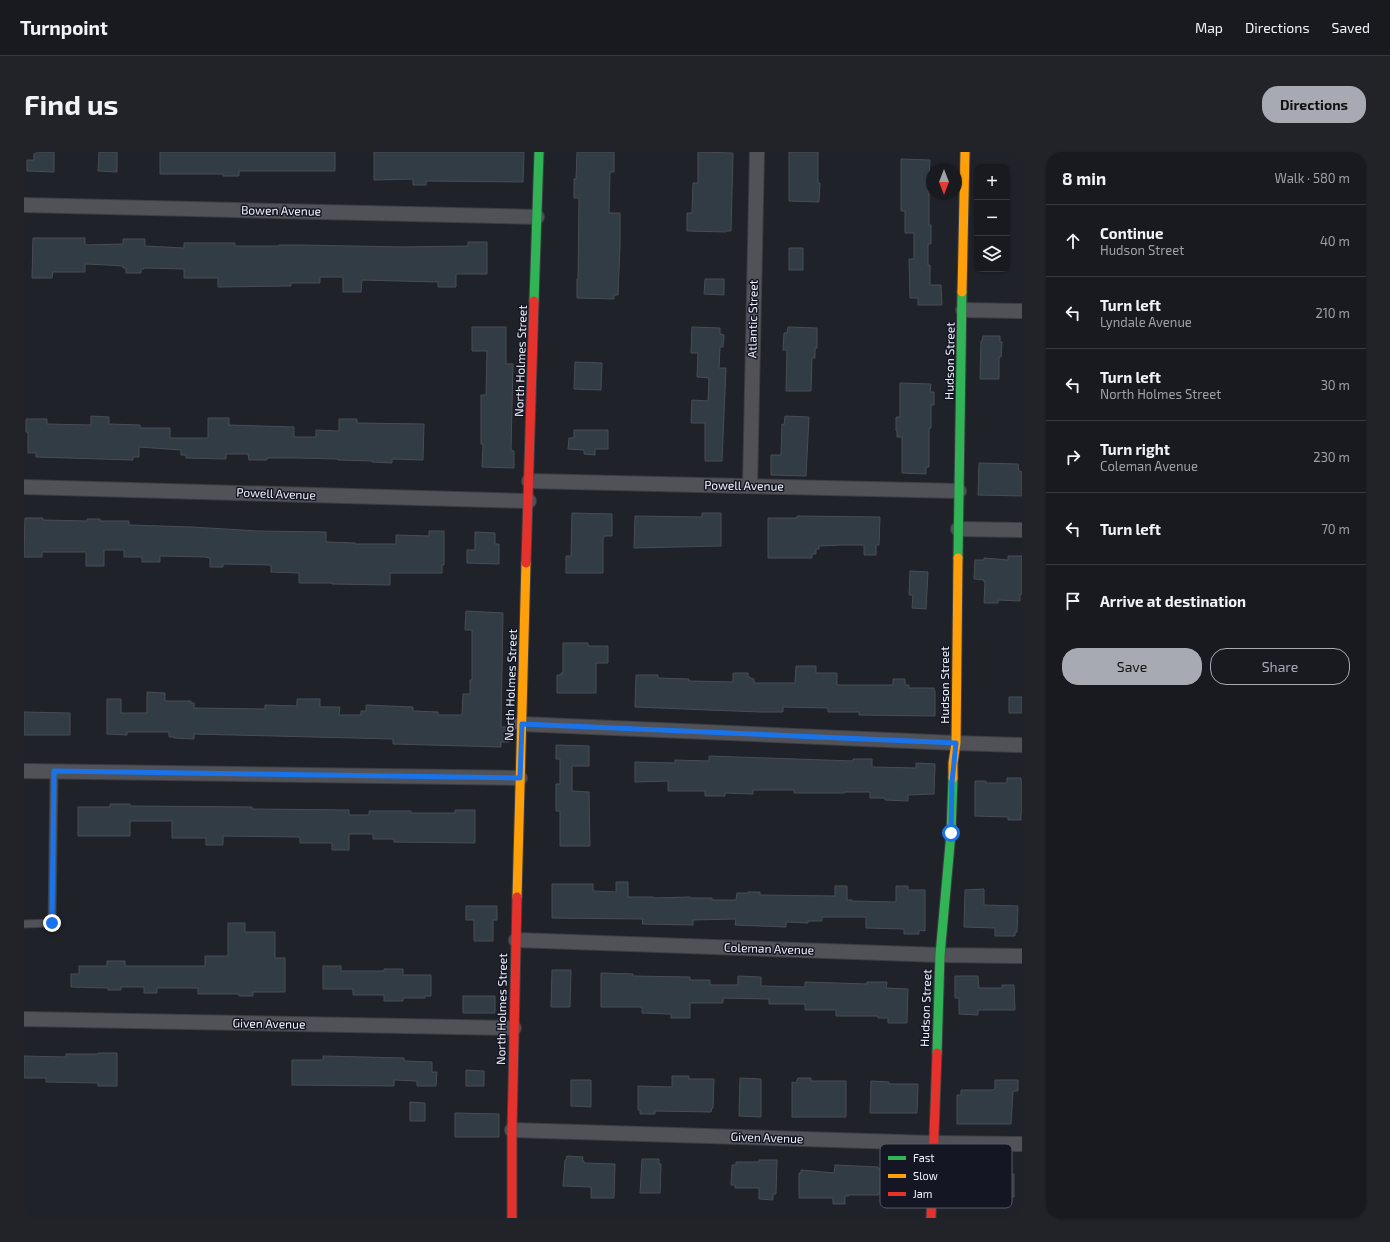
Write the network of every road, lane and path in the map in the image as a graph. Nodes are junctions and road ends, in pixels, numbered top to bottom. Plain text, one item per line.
1 (539, 152) edge
2 (757, 152) edge
3 (965, 152) edge
4 (24, 205) edge
5 (537, 217) junction
6 (963, 310) junction
7 (1022, 311) edge
8 (529, 481) junction
9 (750, 486) junction
10 (24, 487) edge
11 (959, 491) junction
12 (529, 501) junction
13 (958, 529) junction
14 (1022, 530) edge
15 (522, 724) junction
16 (956, 743) junction
17 (1022, 745) edge
18 (24, 771) edge
19 (54, 771) junction
20 (520, 778) junction
21 (24, 924) edge
22 (516, 940) junction
23 (940, 955) junction
24 (1022, 956) edge
25 (24, 1019) edge
26 (514, 1028) junction
27 (512, 1130) junction
28 (933, 1143) junction
29 (1022, 1144) edge
30 (931, 1208) edge
31 (512, 1218) edge
32 (931, 1218) edge

1 - 5 street, North Holmes Street
2 - 9 street, Atlantic Street
3 - 6 street, Hudson Street
4 - 5 street, Bowen Avenue
5 - 8 street, North Holmes Street
6 - 7 street
6 - 11 street, Hudson Street
8 - 9 street, Powell Avenue
8 - 12 street, North Holmes Street
9 - 11 street, Powell Avenue
10 - 12 street, Powell Avenue
11 - 13 street, Hudson Street
12 - 15 street, North Holmes Street
13 - 14 street
13 - 16 street, Hudson Street
15 - 16 street
15 - 20 street, North Holmes Street
16 - 17 street
16 - 23 street, Hudson Street
18 - 19 street
19 - 20 street
19 - 21 lane
20 - 22 street, North Holmes Street
22 - 23 street, Coleman Avenue
22 - 26 street, North Holmes Street
23 - 24 street, Coleman Avenue
23 - 28 street, Hudson Street
25 - 26 street, Given Avenue
26 - 27 street, North Holmes Street
27 - 28 street, Given Avenue
27 - 31 street, North Holmes Street
28 - 29 street, Given Avenue
30 - 32 street, Hudson Street

